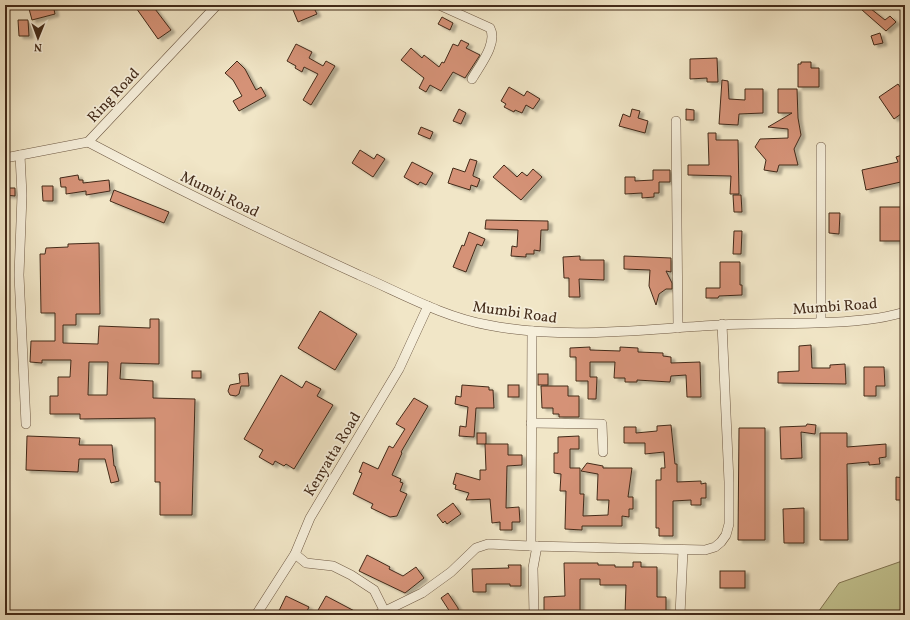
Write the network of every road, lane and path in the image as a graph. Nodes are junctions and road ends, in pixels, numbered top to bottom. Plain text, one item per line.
1 (216, 5) edge
2 (439, 5) edge
3 (472, 79) dead end
4 (676, 121) dead end
5 (88, 142) junction
6 (821, 147) dead end
7 (20, 155) junction
8 (5, 158) edge
9 (428, 306) junction
10 (905, 312) edge
11 (821, 322) junction
12 (722, 324) junction
13 (678, 328) junction
14 (532, 331) junction
15 (531, 423) junction
16 (26, 424) dead end
17 (603, 452) dead end
18 (534, 546) junction
19 (683, 550) junction
20 (295, 554) junction
21 (381, 614) edge
22 (256, 615) edge
23 (534, 615) edge
24 (680, 615) edge

1 - 5 street, Ring Road
2 - 3 street
4 - 13 street
5 - 7 street, Ring Road
5 - 9 street, Mumbi Road
6 - 11 street
7 - 8 street, Ring Road
7 - 16 street
9 - 14 street, Mumbi Road
9 - 20 street, Kenyatta Road
10 - 11 street, Mumbi Road
11 - 12 street, Mumbi Road
12 - 13 street, Mumbi Road
12 - 19 street
13 - 14 street, Mumbi Road
14 - 15 street
15 - 17 street
15 - 18 street
18 - 19 street
18 - 21 street
18 - 23 street
19 - 24 street
20 - 21 street
20 - 22 street, Kenyatta Road

